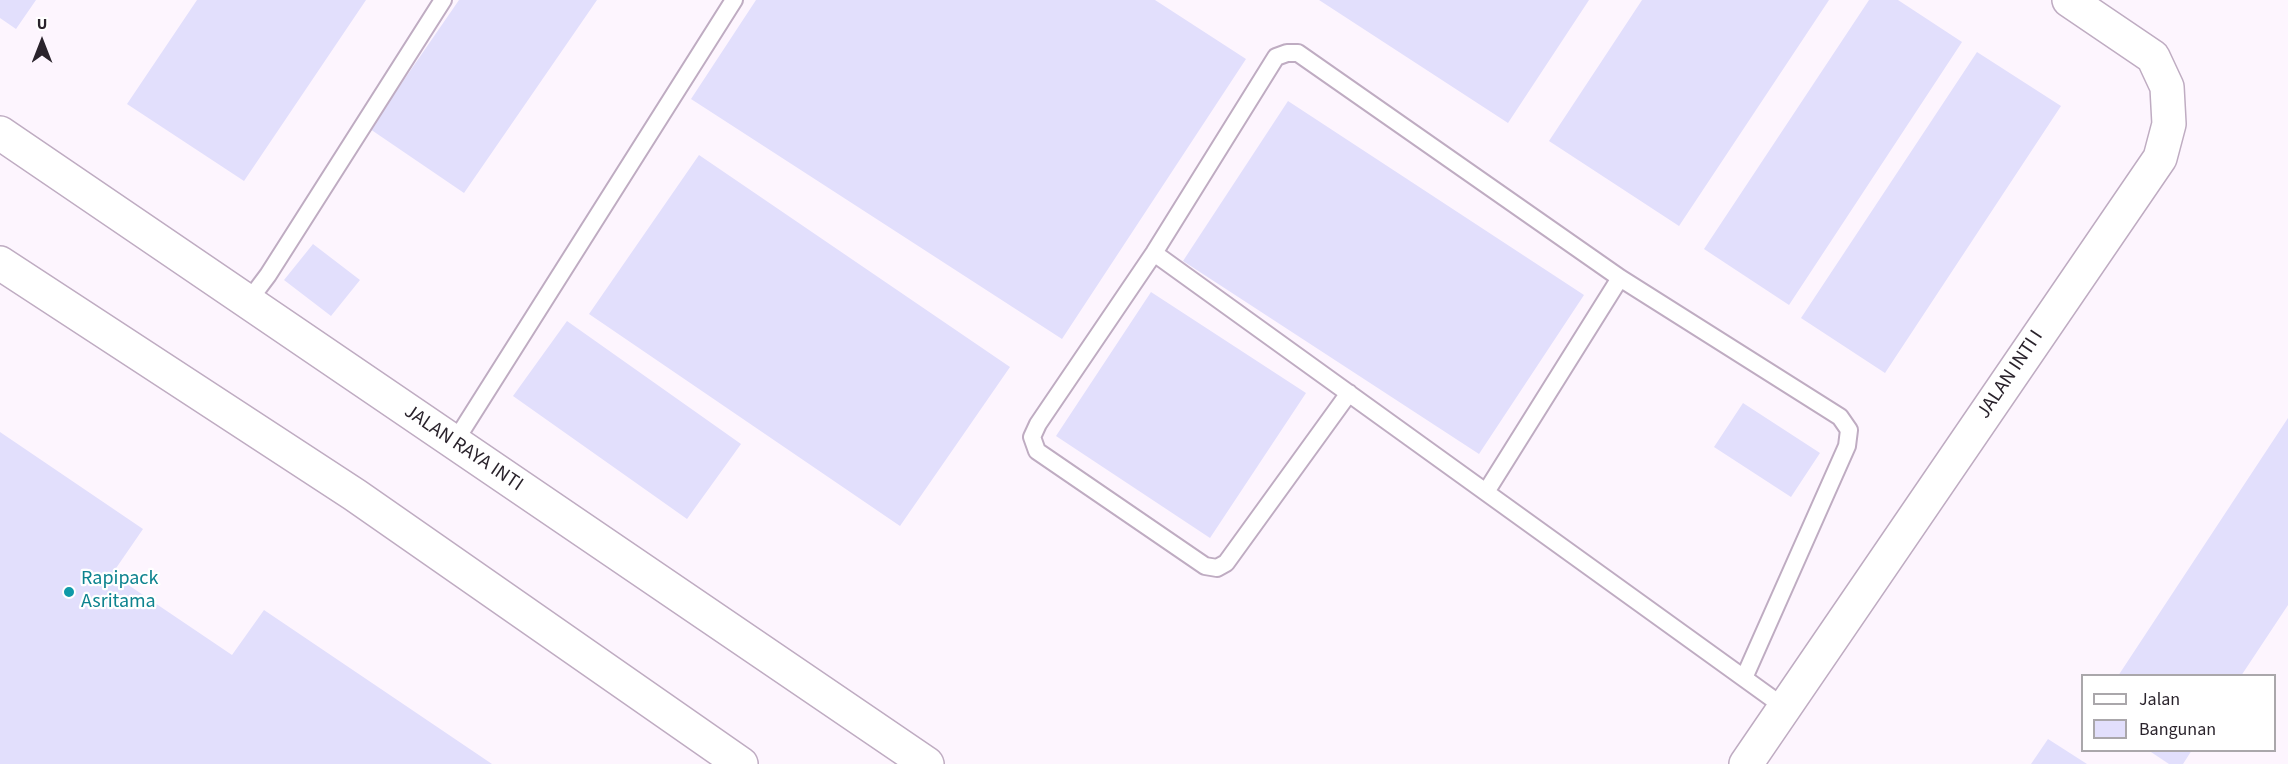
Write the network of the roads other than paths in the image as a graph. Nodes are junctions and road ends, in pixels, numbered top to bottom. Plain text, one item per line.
1 (443, 0) edge
2 (734, 0) edge
3 (2069, 0) edge
4 (0, 133) edge
5 (1154, 254) junction
6 (0, 263) edge
7 (1620, 278) junction
8 (247, 303) junction
9 (1349, 393) junction
10 (454, 443) junction
11 (1486, 492) junction
12 (1744, 678) junction
13 (1784, 708) junction
14 (741, 764) edge
15 (927, 764) edge
16 (1746, 764) edge

1 - 8 lane
2 - 10 lane
3 - 13 street, JALAN INTI I
4 - 8 street, JALAN RAYA INTI
5 - 7 lane
5 - 9 lane
5 - 9 lane
6 - 14 street
7 - 11 lane
7 - 12 lane
8 - 10 street, JALAN RAYA INTI
9 - 11 lane
10 - 15 street, JALAN RAYA INTI
11 - 12 lane
12 - 13 lane
13 - 16 street, JALAN INTI I

